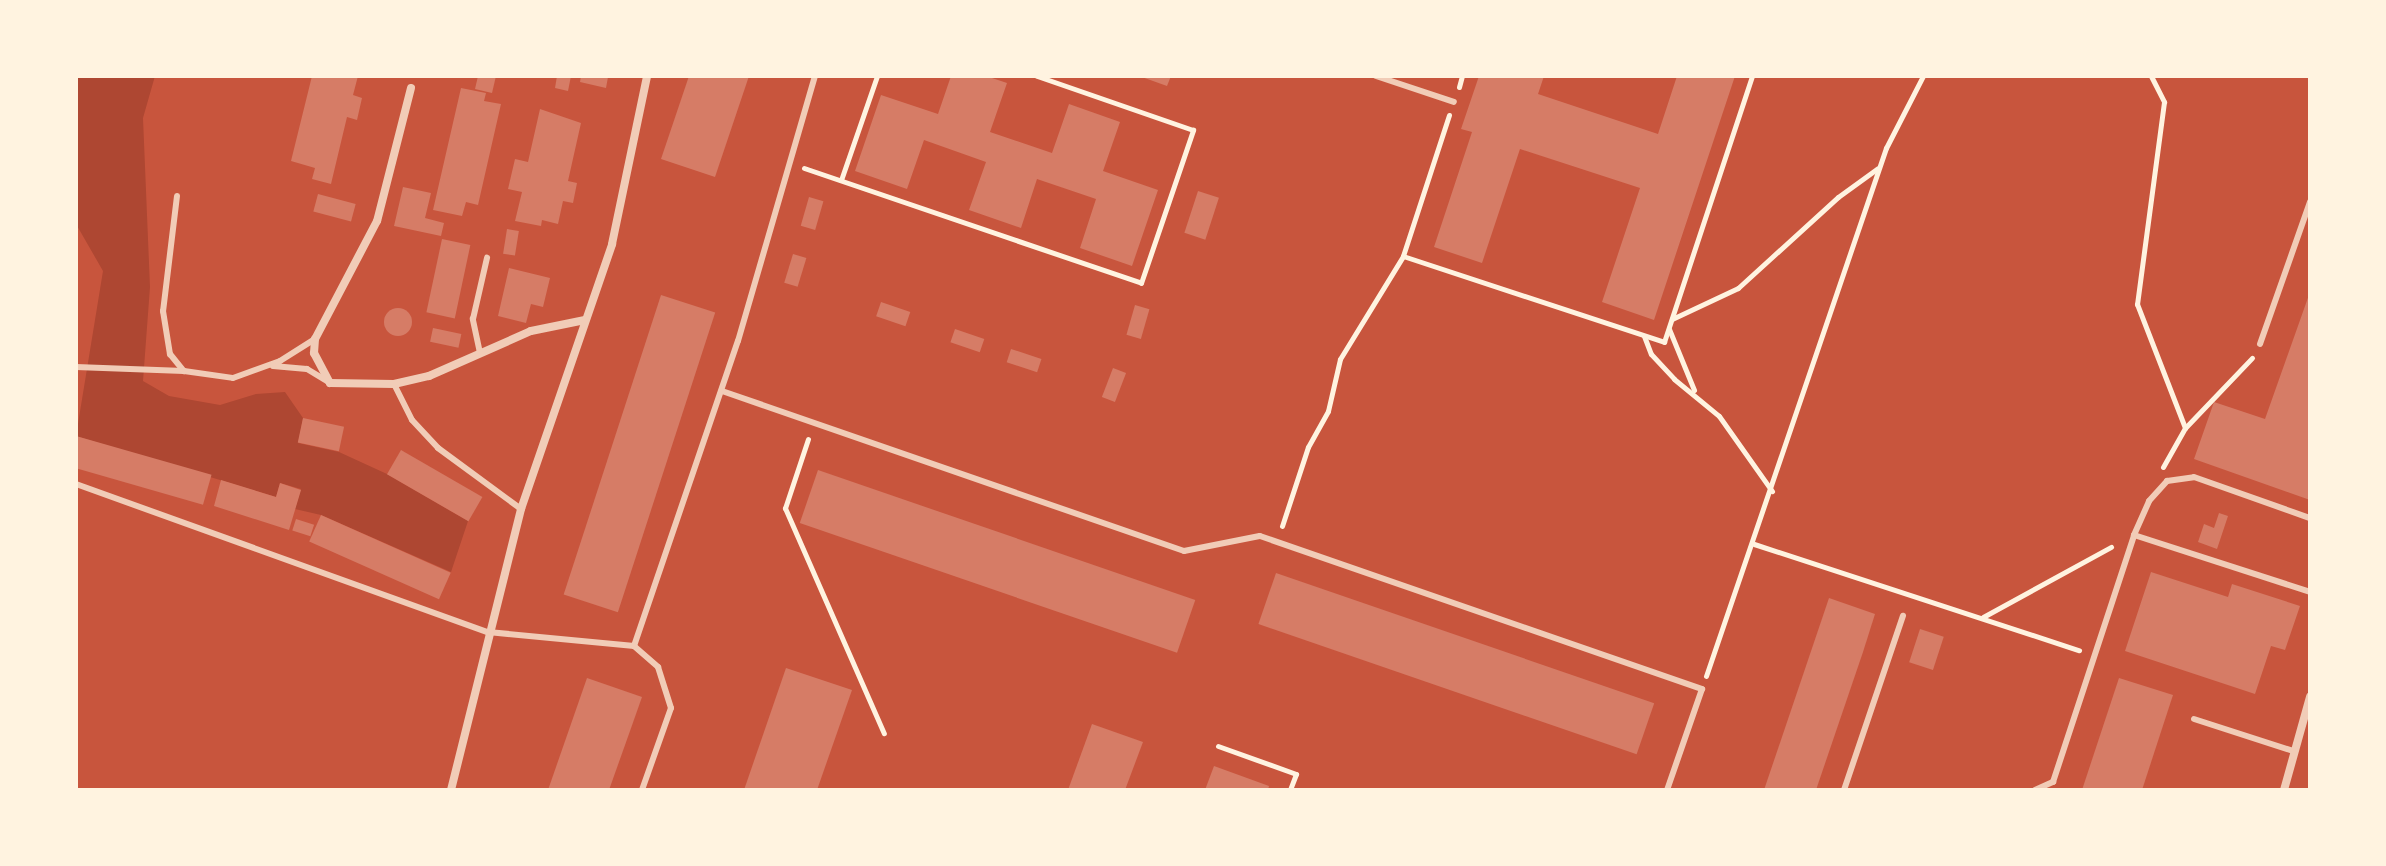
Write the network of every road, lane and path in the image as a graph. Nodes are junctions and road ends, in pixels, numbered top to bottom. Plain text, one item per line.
1 (647, 76) edge
2 (815, 76) edge
3 (877, 76) edge
4 (1037, 76) edge
5 (1376, 76) edge
6 (1462, 76) edge
7 (1752, 76) edge
8 (1923, 76) edge
9 (2151, 76) edge
10 (411, 88) dead end
11 (1454, 102) junction
12 (789, 162) junction
13 (1880, 167) junction
14 (841, 180) junction
15 (177, 196) dead end
16 (2310, 202) edge
17 (1403, 256) junction
18 (487, 258) dead end
19 (1671, 319) junction
20 (585, 320) junction
21 (1669, 328) junction
22 (1643, 335) junction
23 (315, 339) junction
24 (2260, 344) joint
25 (480, 353) junction
26 (76, 367) edge
27 (265, 367) junction
28 (184, 371) junction
29 (330, 383) junction
30 (394, 384) junction
31 (722, 391) junction
32 (1694, 391) junction
33 (814, 423) junction
34 (2185, 428) junction
35 (76, 484) edge
36 (1772, 491) junction
37 (2149, 501) junction
38 (521, 509) junction
39 (2310, 518) edge
40 (2134, 535) junction
41 (1277, 542) junction
42 (1754, 544) junction
43 (2310, 592) edge
44 (1903, 616) dead end
45 (1982, 618) junction
46 (488, 632) junction
47 (634, 646) junction
48 (2095, 655) junction
49 (1702, 689) junction
50 (2310, 697) edge
51 (2194, 719) dead end
52 (884, 733) dead end
53 (1218, 746) dead end
54 (2293, 751) junction
55 (451, 790) edge
56 (642, 790) edge
57 (1290, 790) edge
58 (1667, 790) edge
59 (1844, 790) edge
60 (2035, 790) edge
61 (2284, 790) edge

1 - 20 street
2 - 12 lane
3 - 14 path
4 - 14 path
5 - 11 lane
6 - 11 path
7 - 19 path
8 - 13 path
9 - 34 path
10 - 23 street
11 - 17 path
12 - 14 path
12 - 31 lane
13 - 19 path
13 - 36 path
15 - 28 lane
16 - 24 lane
17 - 22 path
17 - 41 path
18 - 25 lane
19 - 21 path
20 - 25 street
20 - 38 street
21 - 22 path
21 - 32 path
22 - 32 path
23 - 27 lane
23 - 29 street
24 - 34 path
25 - 30 street
26 - 28 lane
27 - 28 lane
27 - 29 lane
29 - 30 street
30 - 38 lane
31 - 33 lane
31 - 47 lane
32 - 36 path
33 - 41 lane
33 - 52 path
34 - 37 path
35 - 46 lane
36 - 42 path
37 - 39 lane
37 - 40 lane
38 - 46 street
40 - 43 lane
40 - 45 path
40 - 48 lane
41 - 49 lane
42 - 45 path
42 - 49 path
44 - 59 lane
45 - 48 path
46 - 47 lane
46 - 55 street
47 - 56 lane
48 - 60 lane
49 - 58 lane
50 - 54 street
51 - 54 lane
53 - 57 path
54 - 61 street

